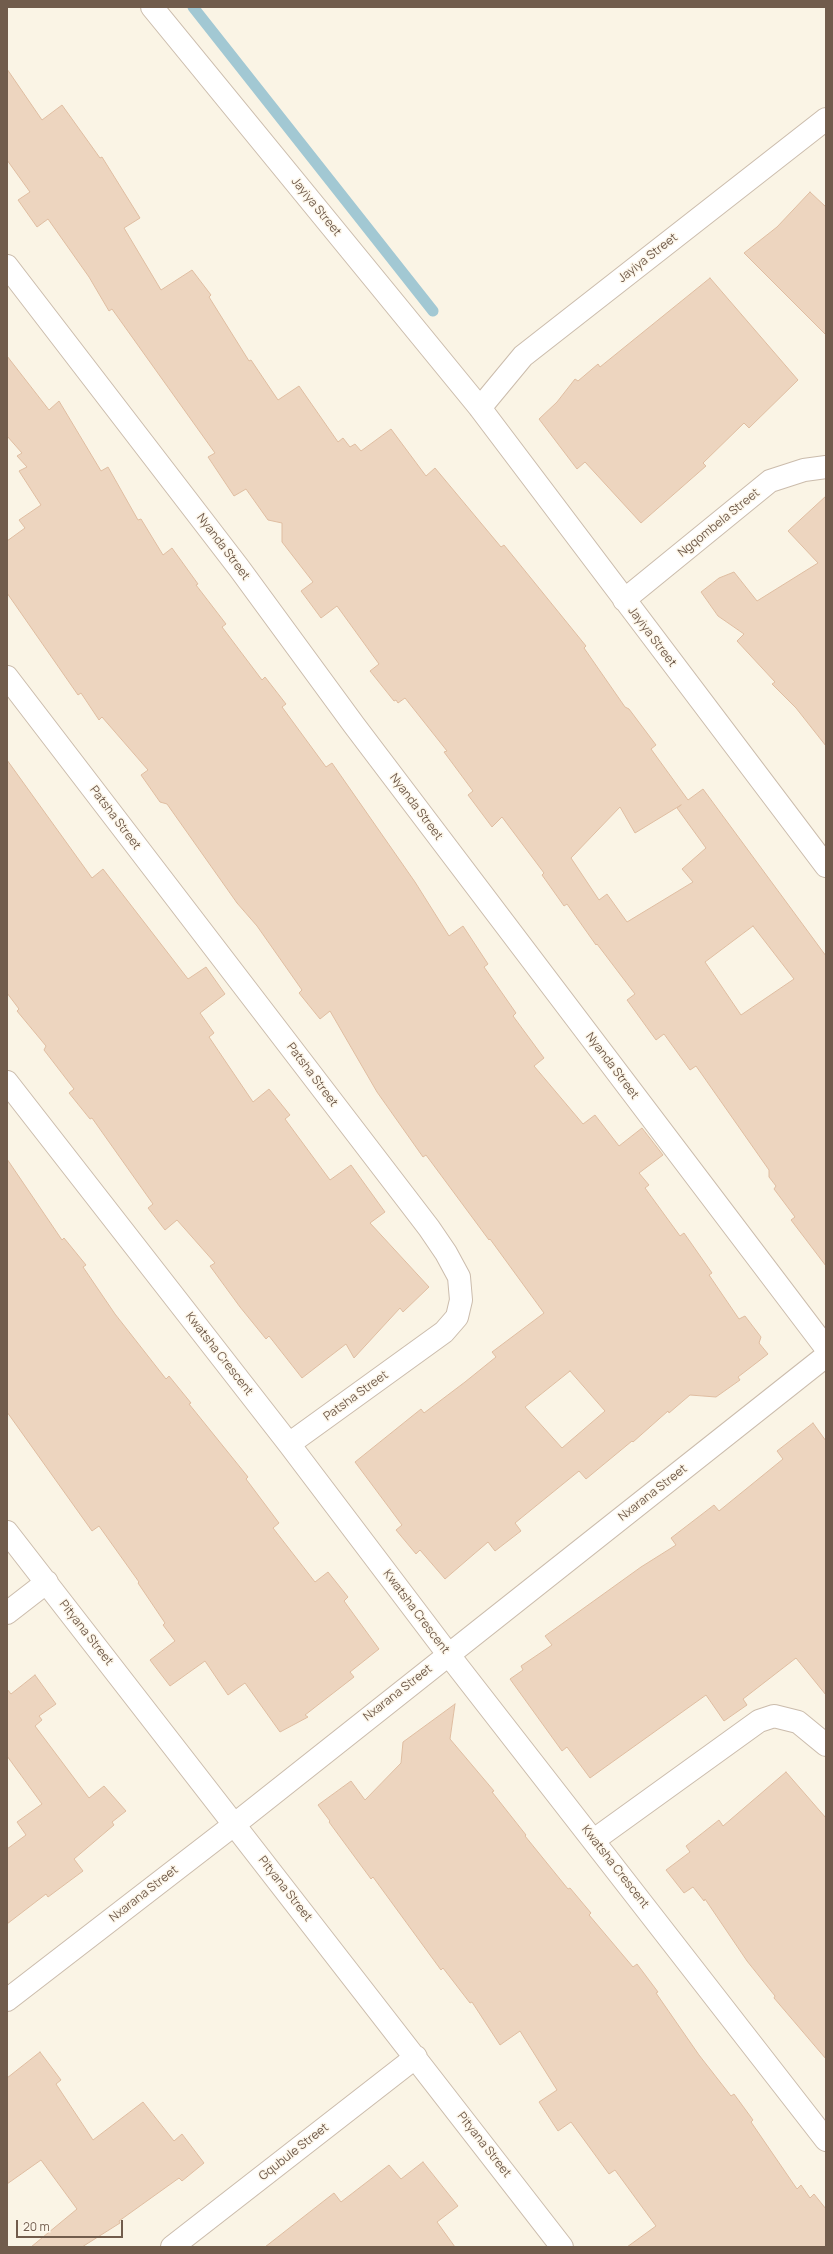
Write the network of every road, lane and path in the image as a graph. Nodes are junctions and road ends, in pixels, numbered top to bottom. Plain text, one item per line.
1 (152, 7) edge
2 (826, 119) edge
3 (7, 266) edge
4 (480, 408) junction
5 (826, 467) edge
6 (624, 600) junction
7 (7, 677) edge
8 (826, 866) edge
9 (7, 1082) edge
10 (826, 1348) edge
11 (826, 1356) edge
12 (290, 1444) junction
13 (7, 1532) edge
14 (47, 1582) junction
15 (7, 1613) edge
16 (448, 1654) junction
17 (826, 1745) edge
18 (235, 1824) junction
19 (594, 1840) junction
20 (7, 2000) edge
21 (416, 2057) junction
22 (826, 2140) edge
23 (172, 2247) edge
24 (562, 2247) edge

1 - 4 street, Jayiya Street
2 - 4 street, Jayiya Street
3 - 10 street, Nyanda Street
4 - 6 street, Jayiya Street
5 - 6 street, Ngqombela Street
6 - 8 street, Jayiya Street
7 - 12 street, Patsha Street
9 - 12 street, Kwatsha Crescent
11 - 16 street, Nxarana Street
12 - 16 street, Kwatsha Crescent
13 - 14 street, Pityana Street
14 - 15 street
14 - 18 street, Pityana Street
16 - 18 street, Nxarana Street
16 - 19 street, Kwatsha Crescent
17 - 19 street
18 - 20 street, Nxarana Street
18 - 21 street, Pityana Street
19 - 22 street, Kwatsha Crescent
21 - 23 street, Gqubule Street
21 - 24 street, Pityana Street

